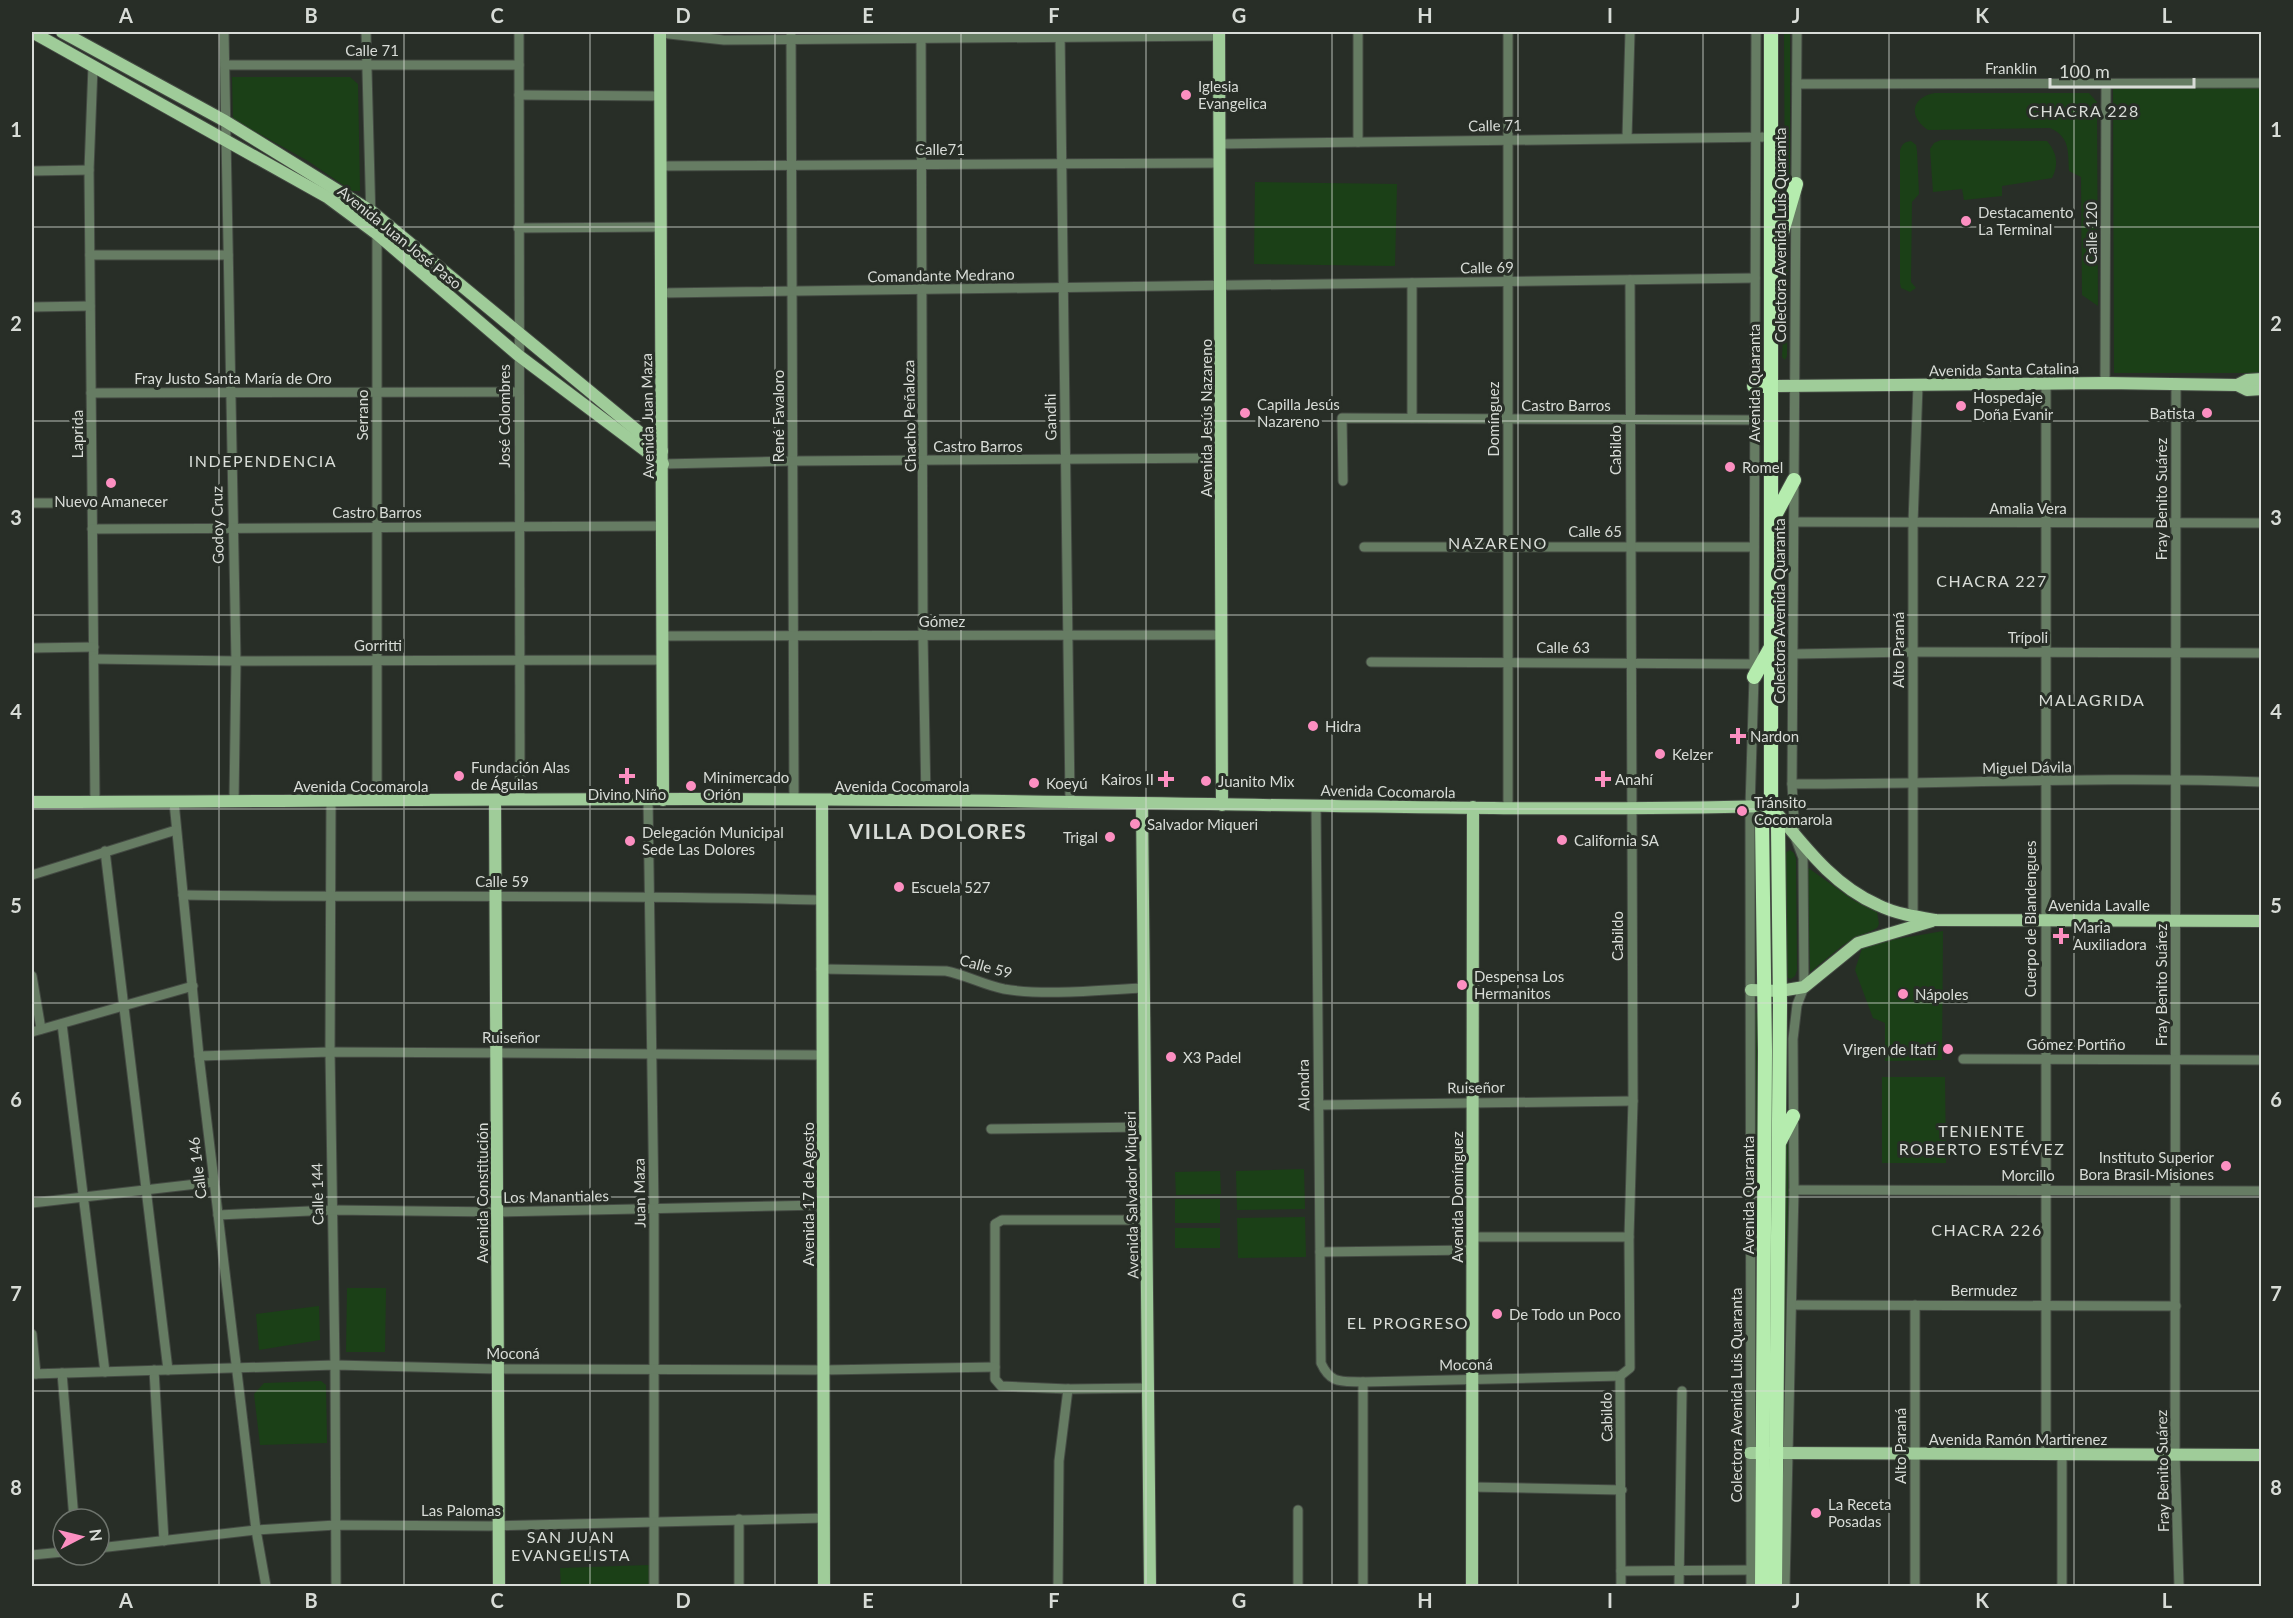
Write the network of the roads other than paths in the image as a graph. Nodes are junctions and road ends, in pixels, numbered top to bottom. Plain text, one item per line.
1 (32, 32) edge
2 (62, 32) edge
3 (224, 32) edge
4 (366, 32) edge
5 (519, 32) edge
6 (660, 32) edge
7 (1358, 32) edge
8 (1508, 32) edge
9 (1630, 32) edge
10 (1756, 32) edge
11 (1771, 32) edge
12 (1797, 32) edge
13 (1219, 34) edge
14 (921, 35) edge
15 (1060, 35) edge
16 (791, 36) edge
17 (84, 38) edge
18 (225, 65) junction
19 (367, 65) junction
20 (519, 65) junction
21 (93, 66) junction
22 (2106, 83) junction
23 (2262, 83) edge
24 (1797, 84) junction
25 (519, 95) junction
26 (660, 96) junction
27 (225, 121) junction
28 (1756, 136) junction
29 (1770, 137) junction
30 (1627, 138) junction
31 (1508, 140) junction
32 (228, 142) junction
33 (1358, 142) junction
34 (1219, 144) junction
35 (1219, 163) junction
36 (1061, 164) junction
37 (792, 165) junction
38 (922, 165) junction
39 (660, 166) junction
40 (89, 170) junction
41 (32, 171) edge
42 (1796, 184) junction
43 (371, 211) junction
44 (661, 227) junction
45 (518, 228) junction
46 (377, 234) junction
47 (90, 255) junction
48 (228, 255) junction
49 (1771, 269) junction
50 (1755, 278) junction
51 (1629, 280) junction
52 (1508, 282) junction
53 (1412, 283) junction
54 (1221, 286) junction
55 (1063, 288) junction
56 (922, 290) junction
57 (792, 291) junction
58 (661, 293) junction
59 (90, 306) junction
60 (32, 307) edge
61 (518, 332) junction
62 (518, 355) junction
63 (2262, 380) edge
64 (2105, 383) junction
65 (2176, 383) junction
66 (2046, 384) junction
67 (1918, 385) junction
68 (2237, 385) junction
69 (1754, 386) junction
70 (1770, 386) junction
71 (1795, 386) junction
72 (2262, 389) edge
73 (377, 392) junction
74 (519, 392) junction
75 (91, 393) junction
76 (231, 393) junction
77 (1412, 418) junction
78 (1508, 420) junction
79 (1630, 420) junction
80 (1754, 420) junction
81 (662, 451) junction
82 (1221, 458) junction
83 (1066, 460) junction
84 (793, 461) junction
85 (924, 461) junction
86 (663, 464) junction
87 (1794, 480) junction
88 (1343, 481) dead end
89 (32, 503) edge
90 (92, 503) junction
91 (1794, 522) junction
92 (1771, 523) junction
93 (1913, 523) junction
94 (2046, 523) junction
95 (2175, 523) junction
96 (2262, 523) edge
97 (377, 526) junction
98 (662, 526) junction
99 (519, 527) junction
100 (92, 529) junction
101 (232, 529) junction
102 (1630, 546) junction
103 (1364, 547) dead end
104 (1508, 547) junction
105 (1754, 547) junction
106 (1221, 635) junction
107 (663, 636) junction
108 (793, 636) junction
109 (923, 636) junction
110 (1068, 636) junction
111 (1772, 645) junction
112 (94, 647) junction
113 (32, 648) edge
114 (1913, 652) junction
115 (2046, 652) junction
116 (2175, 652) junction
117 (2262, 653) edge
118 (1794, 654) junction
119 (94, 659) junction
120 (377, 660) junction
121 (521, 660) junction
122 (663, 660) junction
123 (236, 661) junction
124 (1371, 662) dead end
125 (1509, 662) junction
126 (1631, 663) junction
127 (1754, 670) junction
128 (2175, 779) junction
129 (2045, 782) junction
130 (2262, 782) edge
131 (1792, 784) junction
132 (1913, 784) junction
133 (495, 800) junction
134 (520, 800) junction
135 (648, 800) junction
136 (663, 800) junction
137 (794, 800) junction
138 (822, 800) junction
139 (234, 801) junction
140 (331, 801) junction
141 (377, 801) junction
142 (926, 801) junction
143 (1070, 801) junction
144 (32, 802) edge
145 (95, 802) junction
146 (174, 802) junction
147 (1142, 803) junction
148 (1222, 805) junction
149 (1316, 806) junction
150 (1771, 806) junction
151 (1473, 807) junction
152 (1508, 807) junction
153 (1631, 807) junction
154 (1750, 807) junction
155 (176, 830) junction
156 (1795, 837) junction
157 (105, 851) junction
158 (32, 875) edge
159 (183, 895) junction
160 (496, 896) junction
161 (650, 896) junction
162 (331, 897) junction
163 (821, 900) junction
164 (1912, 916) junction
165 (1936, 920) junction
166 (2046, 920) junction
167 (2175, 921) junction
168 (2262, 921) edge
169 (821, 969) junction
170 (32, 976) edge
171 (193, 986) junction
172 (1804, 987) junction
173 (1143, 988) junction
174 (1757, 990) junction
175 (1780, 991) junction
176 (124, 1006) junction
177 (62, 1024) junction
178 (36, 1031) edge
179 (330, 1052) junction
180 (497, 1052) junction
181 (652, 1053) junction
182 (822, 1054) junction
183 (199, 1056) junction
184 (1963, 1059) dead end
185 (2046, 1059) junction
186 (2176, 1060) junction
187 (2262, 1060) edge
188 (1633, 1101) junction
189 (1473, 1102) junction
190 (1319, 1105) junction
191 (1793, 1116) junction
192 (1145, 1127) junction
193 (991, 1129) dead end
194 (1779, 1143) junction
195 (214, 1182) junction
196 (146, 1190) junction
197 (1794, 1190) junction
198 (2045, 1190) junction
199 (2175, 1190) junction
200 (2262, 1191) edge
201 (82, 1197) junction
202 (32, 1203) edge
203 (823, 1205) junction
204 (654, 1209) junction
205 (332, 1210) junction
206 (497, 1212) junction
207 (218, 1215) junction
208 (1147, 1220) junction
209 (1629, 1236) junction
210 (1472, 1237) junction
211 (1472, 1250) junction
212 (1320, 1252) junction
213 (1792, 1305) junction
214 (1915, 1305) junction
215 (2045, 1305) junction
216 (2176, 1306) junction
217 (32, 1334) edge
218 (1321, 1363) joint
219 (336, 1365) junction
220 (995, 1367) junction
221 (236, 1368) junction
222 (497, 1369) junction
223 (655, 1369) junction
224 (154, 1370) junction
225 (168, 1370) junction
226 (824, 1370) junction
227 (105, 1372) junction
228 (62, 1373) junction
229 (34, 1374) edge
230 (1620, 1376) junction
231 (1472, 1379) junction
232 (1363, 1382) junction
233 (1148, 1388) junction
234 (1068, 1389) junction
235 (1682, 1391) dead end
236 (1769, 1453) junction
237 (1915, 1454) junction
238 (2046, 1454) junction
239 (2062, 1454) junction
240 (2175, 1455) junction
241 (2262, 1455) edge
242 (1472, 1487) junction
243 (1622, 1490) junction
244 (73, 1507) edge
245 (1298, 1510) dead end
246 (824, 1518) junction
247 (739, 1519) junction
248 (654, 1521) junction
249 (336, 1525) junction
250 (499, 1525) junction
251 (256, 1530) junction
252 (164, 1541) junction
253 (111, 1547) edge
254 (51, 1553) edge
255 (32, 1555) edge
256 (1621, 1570) junction
257 (1679, 1570) junction
258 (1751, 1570) junction
259 (266, 1587) edge
260 (336, 1587) edge
261 (499, 1587) edge
262 (654, 1587) edge
263 (739, 1587) edge
264 (824, 1587) edge
265 (1058, 1587) edge
266 (1150, 1587) edge
267 (1298, 1587) edge
268 (1363, 1587) edge
269 (1472, 1587) edge
270 (1621, 1587) edge
271 (1679, 1587) edge
272 (1751, 1587) edge
273 (1762, 1587) edge
274 (1774, 1587) edge
275 (1785, 1587) edge
276 (1915, 1587) edge
277 (2062, 1587) edge
278 (2179, 1587) edge

1 - 21 main road, Avenida Juan José Paso
2 - 17 main road, Avenida Juan José Paso
3 - 18 street
4 - 19 street, Serrano
5 - 20 street, José Colombres
6 - 16 street
6 - 26 main road, Avenida Juan Maza
7 - 33 street
8 - 31 street, Domínguez
9 - 30 street
10 - 28 street
11 - 29 highway, Avenida Quaranta
12 - 24 street
13 - 15 street
13 - 34 main road, Avenida Jesús Nazareno
14 - 15 street
14 - 16 street
14 - 38 street, Chacho Peñaloza
15 - 36 street, Gandhi
16 - 37 street, René Favaloro
17 - 27 main road, Avenida Juan José Paso
18 - 19 street, Calle 71
18 - 27 street
19 - 20 street, Calle 71
19 - 43 street, Serrano
20 - 25 street, José Colombres
21 - 32 main road, Avenida Juan José Paso
21 - 40 street, Laprida
22 - 23 street, Franklin
22 - 24 street, Franklin
22 - 64 street, Calle 120
24 - 42 street, Colectora Avenida Luis Quaranta
25 - 26 street
25 - 45 street, José Colombres
26 - 39 main road, Avenida Juan Maza
27 - 32 street, Godoy Cruz
27 - 43 main road, Avenida Juan José Paso
28 - 29 street, Calle 71
28 - 30 street, Calle 71
28 - 50 street
29 - 49 highway, Avenida Quaranta
30 - 31 street, Calle 71
31 - 33 street, Calle 71
31 - 52 street, Domínguez
32 - 46 main road, Avenida Juan José Paso
32 - 48 street, Godoy Cruz
33 - 34 street, Calle 71
34 - 35 main road, Avenida Jesús Nazareno
35 - 36 street, Calle71
35 - 54 main road, Avenida Jesús Nazareno
36 - 38 street, Calle71
36 - 55 street, Gandhi
37 - 38 street, Calle71
37 - 39 street, Calle71
37 - 57 street, René Favaloro
38 - 56 street, Chacho Peñaloza
39 - 44 main road, Avenida Juan Maza
40 - 41 street
40 - 47 street, Laprida
42 - 49 highway
42 - 71 street, Colectora Avenida Luis Quaranta
43 - 46 street, Serrano
43 - 61 main road, Avenida Juan José Paso
44 - 45 street
44 - 58 main road, Avenida Juan Maza
45 - 61 street, José Colombres
46 - 62 main road, Avenida Juan José Paso
46 - 73 street, Serrano
47 - 48 street
47 - 59 street, Laprida
48 - 76 street, Godoy Cruz
49 - 70 highway, Avenida Quaranta
50 - 51 street, Calle 69
50 - 69 street
51 - 52 street, Calle 69
51 - 79 street, Cabildo
52 - 53 street, Calle 69
52 - 78 street, Domínguez
53 - 54 street, Calle 69
53 - 77 street
54 - 55 street, Comandante Medrano
54 - 82 main road, Avenida Jesús Nazareno
55 - 56 street, Comandante Medrano
55 - 83 street, Gandhi
56 - 57 street, Comandante Medrano
56 - 85 street, Chacho Peñaloza
57 - 58 street, Comandante Medrano
57 - 84 street, René Favaloro
58 - 81 main road, Avenida Juan Maza
59 - 60 street
59 - 75 street, Laprida
61 - 62 street, José Colombres
61 - 81 main road, Avenida Juan José Paso
62 - 74 street, José Colombres
62 - 86 main road, Avenida Juan José Paso
63 - 68 main road, Avenida Santa Catalina
64 - 65 main road, Avenida Santa Catalina
64 - 66 main road, Avenida Santa Catalina
65 - 68 main road, Avenida Santa Catalina
65 - 95 street, Fray Benito Suárez
66 - 67 main road, Avenida Santa Catalina
66 - 94 street, Cuerpo de Blandengues
67 - 71 main road, Avenida Santa Catalina
67 - 93 street, Alto Paraná
68 - 72 main road, Avenida Santa Catalina
69 - 70 highway
69 - 80 street
70 - 71 main road, Avenida Santa Catalina
70 - 92 highway, Avenida Quaranta
71 - 87 street, Colectora Avenida Quaranta
73 - 74 street, Fray Justo Santa María de Oro
73 - 76 street, Fray Justo Santa María de Oro
73 - 97 street, Serrano
74 - 99 street, José Colombres
75 - 76 street, Fray Justo Santa María de Oro
75 - 90 street, Laprida
76 - 101 street, Godoy Cruz
77 - 78 street, Castro Barros
77 - 88 street, Castro Barros
78 - 79 street, Castro Barros
78 - 104 street, Domínguez
79 - 80 street, Castro Barros
79 - 102 street, Cabildo
80 - 105 street
81 - 86 main road, Avenida Juan Maza
82 - 83 street, Castro Barros
82 - 106 main road, Avenida Jesús Nazareno
83 - 85 street, Castro Barros
83 - 110 street, Gandhi
84 - 85 street, Castro Barros
84 - 86 street, Castro Barros
84 - 108 street, René Favaloro
85 - 109 street, Chacho Peñaloza
86 - 98 main road, Avenida Juan Maza
87 - 91 street, Colectora Avenida Quaranta
87 - 92 highway
89 - 90 street
90 - 100 street, Laprida
91 - 93 street, Amalia Vera
91 - 118 street, Colectora Avenida Quaranta
92 - 111 highway, Avenida Quaranta
93 - 94 street, Amalia Vera
93 - 114 street, Alto Paraná
94 - 95 street, Amalia Vera
94 - 115 street, Cuerpo de Blandengues
95 - 96 street, Amalia Vera
95 - 116 street, Fray Benito Suárez
97 - 99 street, Castro Barros
97 - 101 street, Castro Barros
97 - 120 street, Serrano
98 - 99 street, Castro Barros
98 - 107 main road, Avenida Juan Maza
99 - 121 street, José Colombres
100 - 101 street, Castro Barros
100 - 112 street, Laprida
101 - 123 street, Godoy Cruz
102 - 104 street, Calle 65
102 - 105 street, Calle 65
102 - 126 street, Cabildo
103 - 104 street, Calle 65
104 - 125 street, Domínguez
105 - 127 street
106 - 110 street, Gómez
106 - 148 main road, Avenida Jesús Nazareno
107 - 108 street, Gómez
107 - 122 main road, Avenida Juan Maza
108 - 109 street, Gómez
108 - 137 street, René Favaloro
109 - 110 street, Gómez
109 - 142 street, Chacho Peñaloza
110 - 143 street, Gandhi
111 - 127 highway
111 - 150 highway, Avenida Quaranta
112 - 113 street
112 - 119 street, Laprida
114 - 115 street, Trípoli
114 - 118 street, Trípoli
114 - 132 street, Alto Paraná
115 - 116 street, Trípoli
115 - 129 street, Cuerpo de Blandengues
116 - 117 street, Trípoli
116 - 128 street, Fray Benito Suárez
118 - 131 street, Colectora Avenida Quaranta
119 - 123 street, Gorritti
119 - 145 street, Laprida
120 - 121 street, Gorritti
120 - 123 street, Gorritti
120 - 141 street, Serrano
121 - 122 street, Gorritti
121 - 134 street, José Colombres
122 - 136 main road, Avenida Juan Maza
123 - 139 street, Godoy Cruz
124 - 125 street, Calle 63
125 - 126 street, Calle 63
125 - 152 street, Domínguez
126 - 127 street, Calle 63
126 - 153 street, Cabildo
127 - 154 street
128 - 129 street, Miguel Dávila
128 - 130 street, Miguel Dávila
128 - 167 street, Fray Benito Suárez
129 - 132 street, Miguel Dávila
129 - 166 street, Cuerpo de Blandengues
131 - 132 street, Miguel Dávila
131 - 156 street, Colectora Avenida Quaranta
132 - 164 street, Alto Paraná
133 - 134 main road, Avenida Cocomarola
133 - 141 main road, Avenida Cocomarola
133 - 160 main road, Avenida Constitución
134 - 135 main road, Avenida Cocomarola
135 - 136 main road, Avenida Cocomarola
135 - 161 street, Juan Maza
136 - 137 main road, Avenida Cocomarola
137 - 138 main road, Avenida Cocomarola
138 - 142 main road, Avenida Cocomarola
138 - 163 main road, Avenida 17 de Agosto
139 - 140 main road, Avenida Cocomarola
139 - 146 main road, Avenida Cocomarola
140 - 141 main road, Avenida Cocomarola
140 - 162 street, Calle 144
142 - 143 main road, Avenida Cocomarola
143 - 147 main road, Avenida Cocomarola
144 - 145 main road, Avenida Cocomarola
145 - 146 main road, Avenida Cocomarola
146 - 155 street, Calle 146
147 - 148 main road, Avenida Cocomarola
147 - 173 main road, Avenida Salvador Miqueri
148 - 149 main road, Avenida Cocomarola
149 - 151 main road, Avenida Cocomarola
149 - 190 street, Alondra
150 - 154 main road, Avenida Cocomarola
150 - 156 main road, Avenida Lavalle
150 - 174 highway, Avenida Quaranta
150 - 175 highway, Avenida Quaranta
151 - 152 main road, Avenida Cocomarola
151 - 189 main road, Avenida Domínguez
152 - 153 main road, Avenida Cocomarola
153 - 154 main road, Avenida Cocomarola
153 - 188 street, Cabildo
154 - 174 street
155 - 157 street
155 - 159 street, Calle 146
156 - 164 main road, Avenida Lavalle
156 - 172 street, Colectora Avenida Quaranta
157 - 158 street
157 - 176 street
159 - 162 street, Calle 59
159 - 171 street, Calle 146
160 - 161 street, Calle 59
160 - 162 street, Calle 59
160 - 180 main road, Avenida Constitución
161 - 163 street, Calle 59
161 - 181 street, Juan Maza
162 - 179 street, Calle 144
163 - 169 main road, Avenida 17 de Agosto
164 - 165 main road, Avenida Lavalle
165 - 166 main road, Avenida Lavalle
165 - 172 main road, Avenida Lavalle
166 - 167 main road, Avenida Lavalle
166 - 185 street, Cuerpo de Blandengues
167 - 168 main road, Avenida Lavalle
167 - 186 street, Fray Benito Suárez
169 - 173 street, Calle 59
169 - 182 main road, Avenida 17 de Agosto
170 - 178 street
171 - 176 street
171 - 183 street, Calle 146
172 - 175 main road, Avenida Lavalle
172 - 191 street, Colectora Avenida Luis Quaranta
173 - 192 main road, Avenida Salvador Miqueri
174 - 175 main road, Avenida Lavalle
174 - 236 highway, Avenida Quaranta
175 - 194 highway, Avenida Quaranta
176 - 177 street
176 - 196 street
177 - 178 street
177 - 201 street
179 - 180 street, Ruiseñor
179 - 183 street, Ruiseñor
179 - 205 street, Calle 144
180 - 181 street, Ruiseñor
180 - 206 main road, Avenida Constitución
181 - 182 street, Ruiseñor
181 - 204 street, Juan Maza
182 - 203 main road, Avenida 17 de Agosto
183 - 195 street, Calle 146
184 - 185 street, Gómez Portiño
185 - 186 street, Gómez Portiño
185 - 198 street, Cuerpo de Blandengues
186 - 187 street, Gómez Portiño
186 - 199 street, Fray Benito Suárez
188 - 189 street, Ruiseñor
188 - 209 street, Cabildo
189 - 190 street, Ruiseñor
189 - 210 main road, Avenida Domínguez
190 - 212 street, Alondra
191 - 194 highway
191 - 197 street, Colectora Avenida Luis Quaranta
192 - 193 street
192 - 208 main road, Avenida Salvador Miqueri
194 - 236 highway, Avenida Quaranta
195 - 196 street
195 - 207 street, Calle 146
196 - 201 street
196 - 225 street
197 - 198 street, Morcillo
197 - 213 street, Colectora Avenida Luis Quaranta
198 - 199 street, Morcillo
198 - 215 street, Cuerpo de Blandengues
199 - 200 street, Morcillo
199 - 216 street, Fray Benito Suárez
201 - 202 street
201 - 227 street
203 - 204 street, Los Manantiales
203 - 226 main road, Avenida 17 de Agosto
204 - 206 street, Los Manantiales
204 - 223 street, Juan Maza
205 - 206 street, Los Manantiales
205 - 207 street, Los Manantiales
205 - 219 street, Calle 144
206 - 222 main road, Avenida Constitución
207 - 221 street, Calle 146
208 - 220 street
208 - 233 main road, Avenida Salvador Miqueri
209 - 210 street
209 - 230 street, Cabildo
210 - 211 main road, Avenida Domínguez
211 - 212 street
211 - 231 main road, Avenida Domínguez
212 - 218 street, Alondra
213 - 214 street, Bermudez
213 - 236 street, Colectora Avenida Luis Quaranta
214 - 215 street, Bermudez
214 - 237 street, Alto Paraná
215 - 216 street, Bermudez
215 - 238 street, Cuerpo de Blandengues
216 - 240 street, Fray Benito Suárez
217 - 229 street
218 - 232 street, Moconá
219 - 221 street, Moconá
219 - 222 street, Moconá
219 - 249 street, Calle 144
220 - 226 street, Moconá
220 - 234 street
221 - 225 street, Moconá
221 - 251 street, Calle 146
222 - 223 street, Moconá
222 - 250 main road, Avenida Constitución
223 - 226 street, Moconá
223 - 248 street, Juan Maza
224 - 225 street, Moconá
224 - 227 street, Moconá
224 - 252 street
226 - 246 main road, Avenida 17 de Agosto
227 - 228 street, Moconá
228 - 229 street, Moconá
228 - 244 street
230 - 231 street, Moconá
230 - 243 street, Cabildo
231 - 232 street, Moconá
231 - 242 main road, Avenida Domínguez
232 - 268 street
233 - 234 street
233 - 266 main road, Avenida Salvador Miqueri
234 - 265 street
235 - 257 street
236 - 237 main road, Avenida Ramón Martirenez
236 - 258 street, Colectora Avenida Luis Quaranta
236 - 273 highway, Avenida Quaranta
236 - 274 highway, Avenida Quaranta
236 - 275 street, Colectora Avenida Luis Quaranta
237 - 238 main road, Avenida Ramón Martirenez
237 - 276 street, Alto Paraná
238 - 239 main road, Avenida Ramón Martirenez
239 - 240 main road, Avenida Ramón Martirenez
239 - 277 street
240 - 241 main road, Avenida Ramón Martirenez
240 - 278 street, Fray Benito Suárez
242 - 243 street
242 - 269 main road, Avenida Domínguez
243 - 256 street, Cabildo
245 - 267 street
246 - 247 street, Las Palomas
246 - 264 main road, Avenida 17 de Agosto
247 - 248 street, Las Palomas
247 - 263 street
248 - 250 street, Las Palomas
248 - 262 street, Juan Maza
249 - 250 street, Las Palomas
249 - 251 street, Las Palomas
249 - 260 street, Calle 144
250 - 261 main road, Avenida Constitución
251 - 252 street, Las Palomas
251 - 259 street, Calle 146
252 - 253 street, Las Palomas
254 - 255 street
256 - 257 street
256 - 270 street, Cabildo
257 - 258 street
257 - 271 street
258 - 272 street, Colectora Avenida Luis Quaranta

